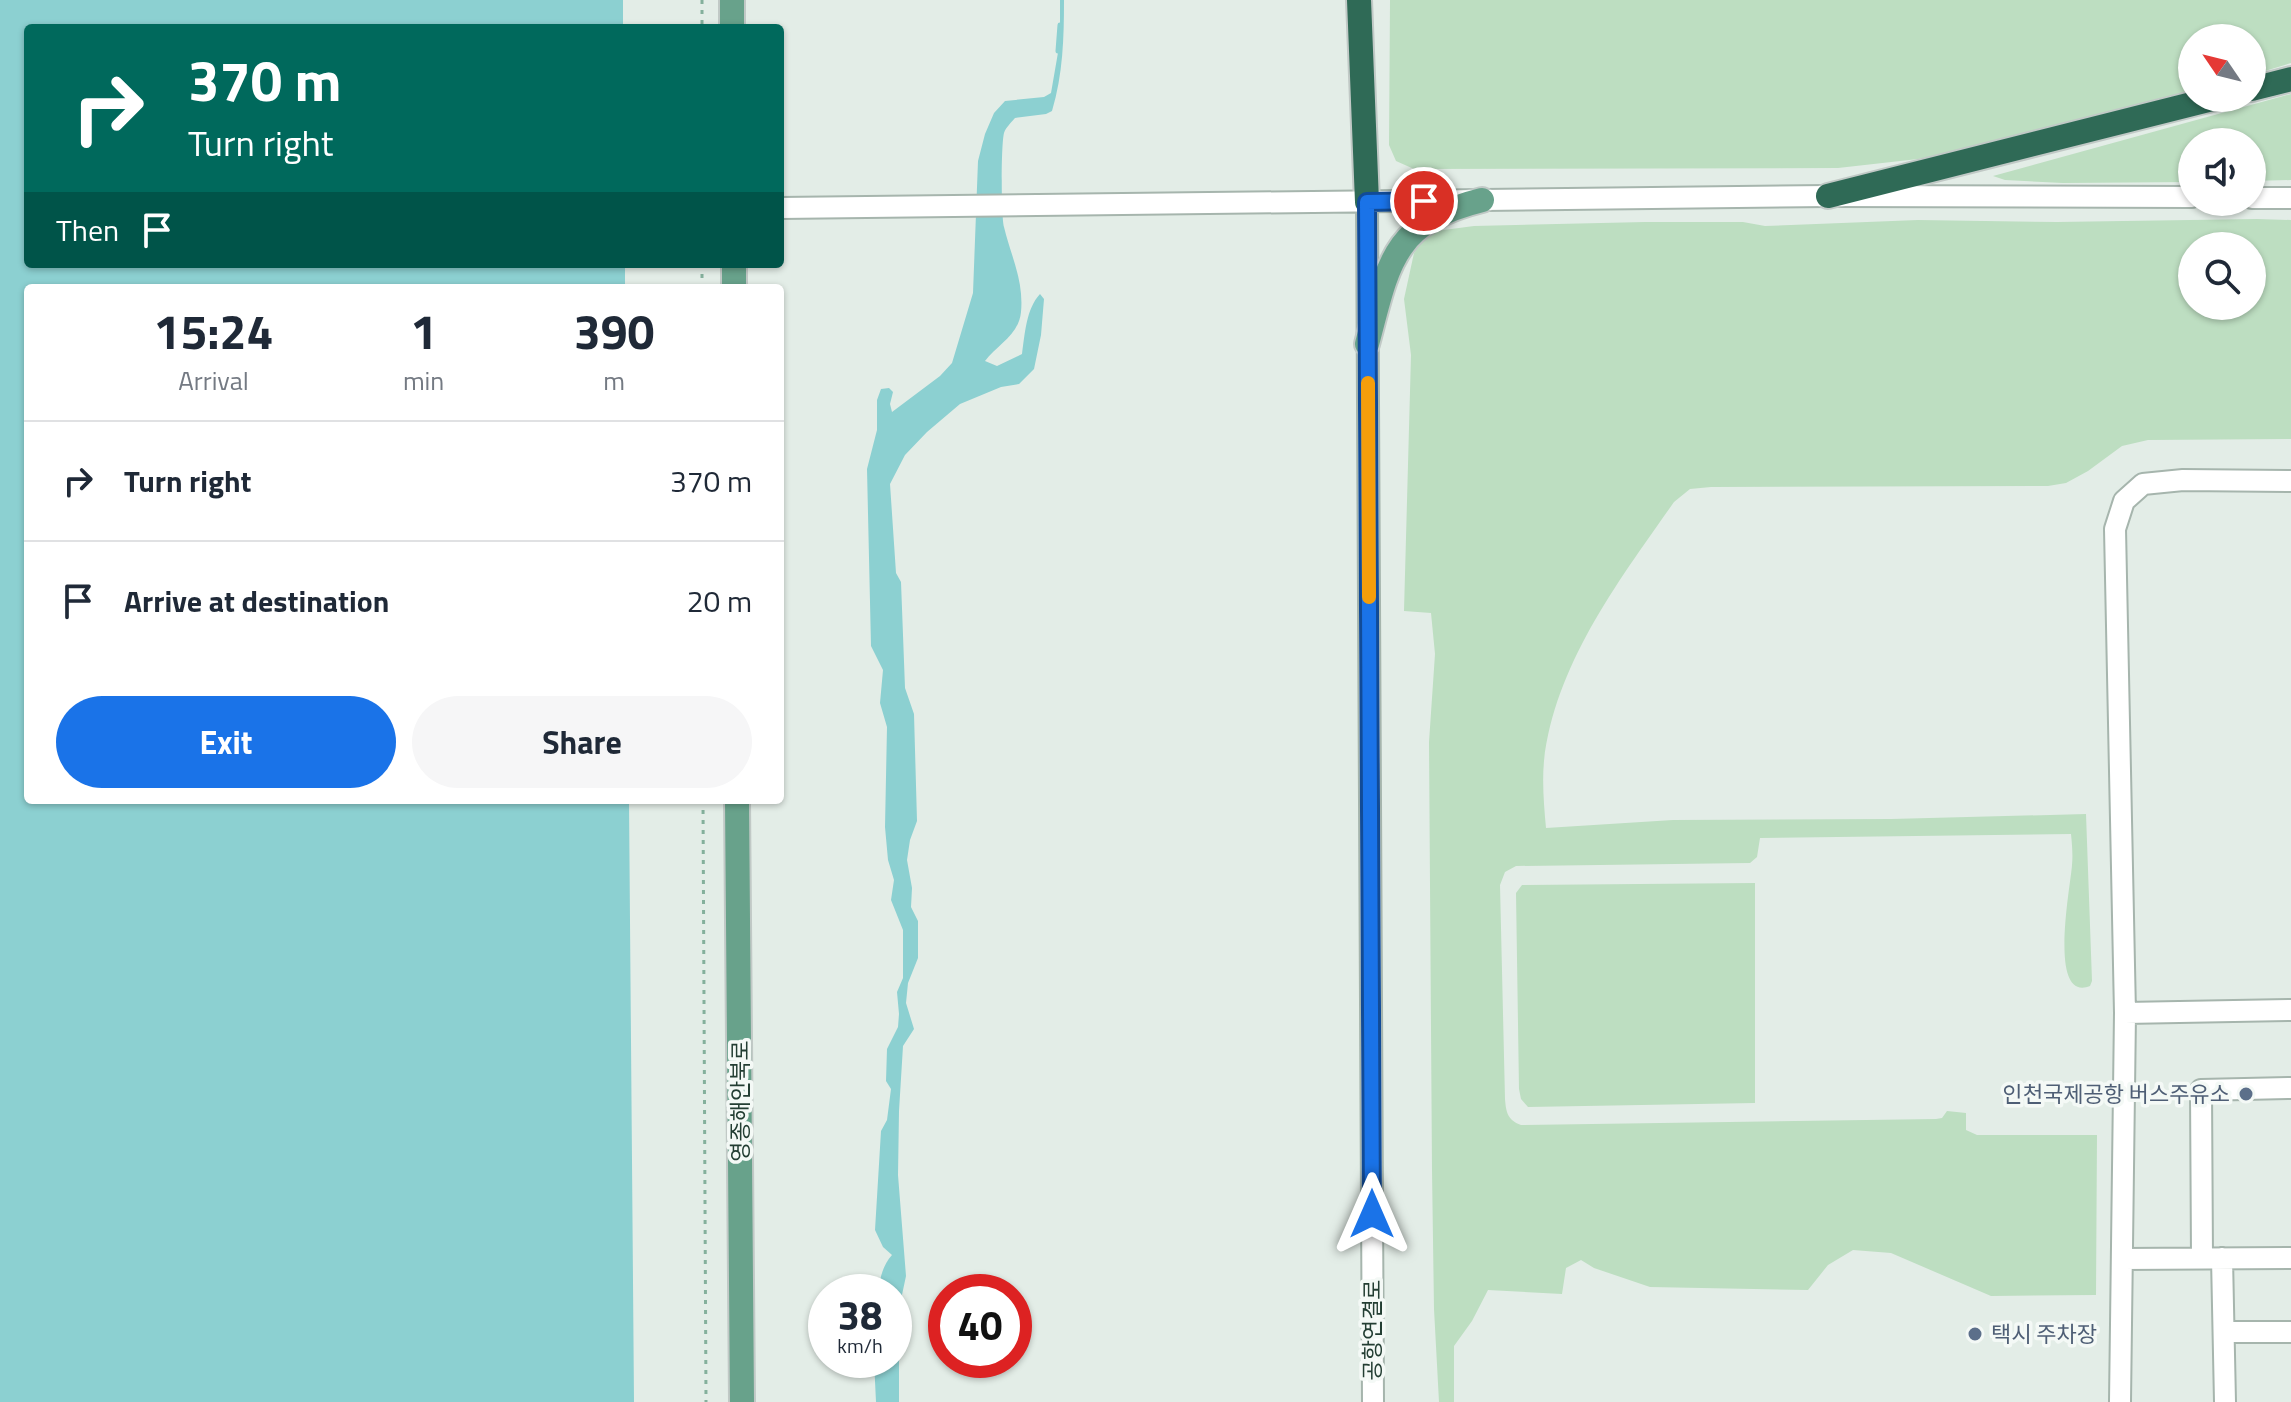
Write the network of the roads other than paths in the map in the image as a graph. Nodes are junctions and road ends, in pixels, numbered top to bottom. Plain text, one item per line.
1 (732, 0) edge
2 (1359, 0) edge
3 (1371, 0) edge
4 (732, 24) edge
5 (2291, 79) edge
6 (2266, 85) edge
7 (2178, 108) edge
8 (1828, 196) junction
9 (2178, 197) edge
10 (2266, 198) edge
11 (2291, 198) edge
12 (1482, 200) junction
13 (1367, 202) junction
14 (789, 208) edge
15 (1367, 344) junction
16 (2291, 481) edge
17 (737, 804) edge
18 (2291, 1010) edge
19 (2125, 1013) junction
20 (2291, 1088) edge
21 (1372, 1245) junction
22 (2212, 1258) junction
23 (2291, 1258) edge
24 (2122, 1259) junction
25 (2224, 1332) junction
26 (2291, 1332) edge
27 (742, 1402) edge
28 (1373, 1402) edge
29 (1385, 1402) edge
30 (2120, 1402) edge
31 (2225, 1402) edge

1 - 4 main road
2 - 13 highway
3 - 13 highway
5 - 6 highway
7 - 8 highway
8 - 9 street
8 - 12 street
10 - 11 street
12 - 13 street
12 - 15 main road
13 - 14 street
13 - 15 street, 공항연결로
15 - 21 street, 공항연결로
16 - 19 street
17 - 27 main road, 영종해안북로
18 - 19 street
19 - 24 street
20 - 22 street
21 - 28 street, 공항연결로
21 - 29 street
22 - 23 street
22 - 24 street
22 - 25 street
24 - 30 street
25 - 26 street
25 - 31 street

